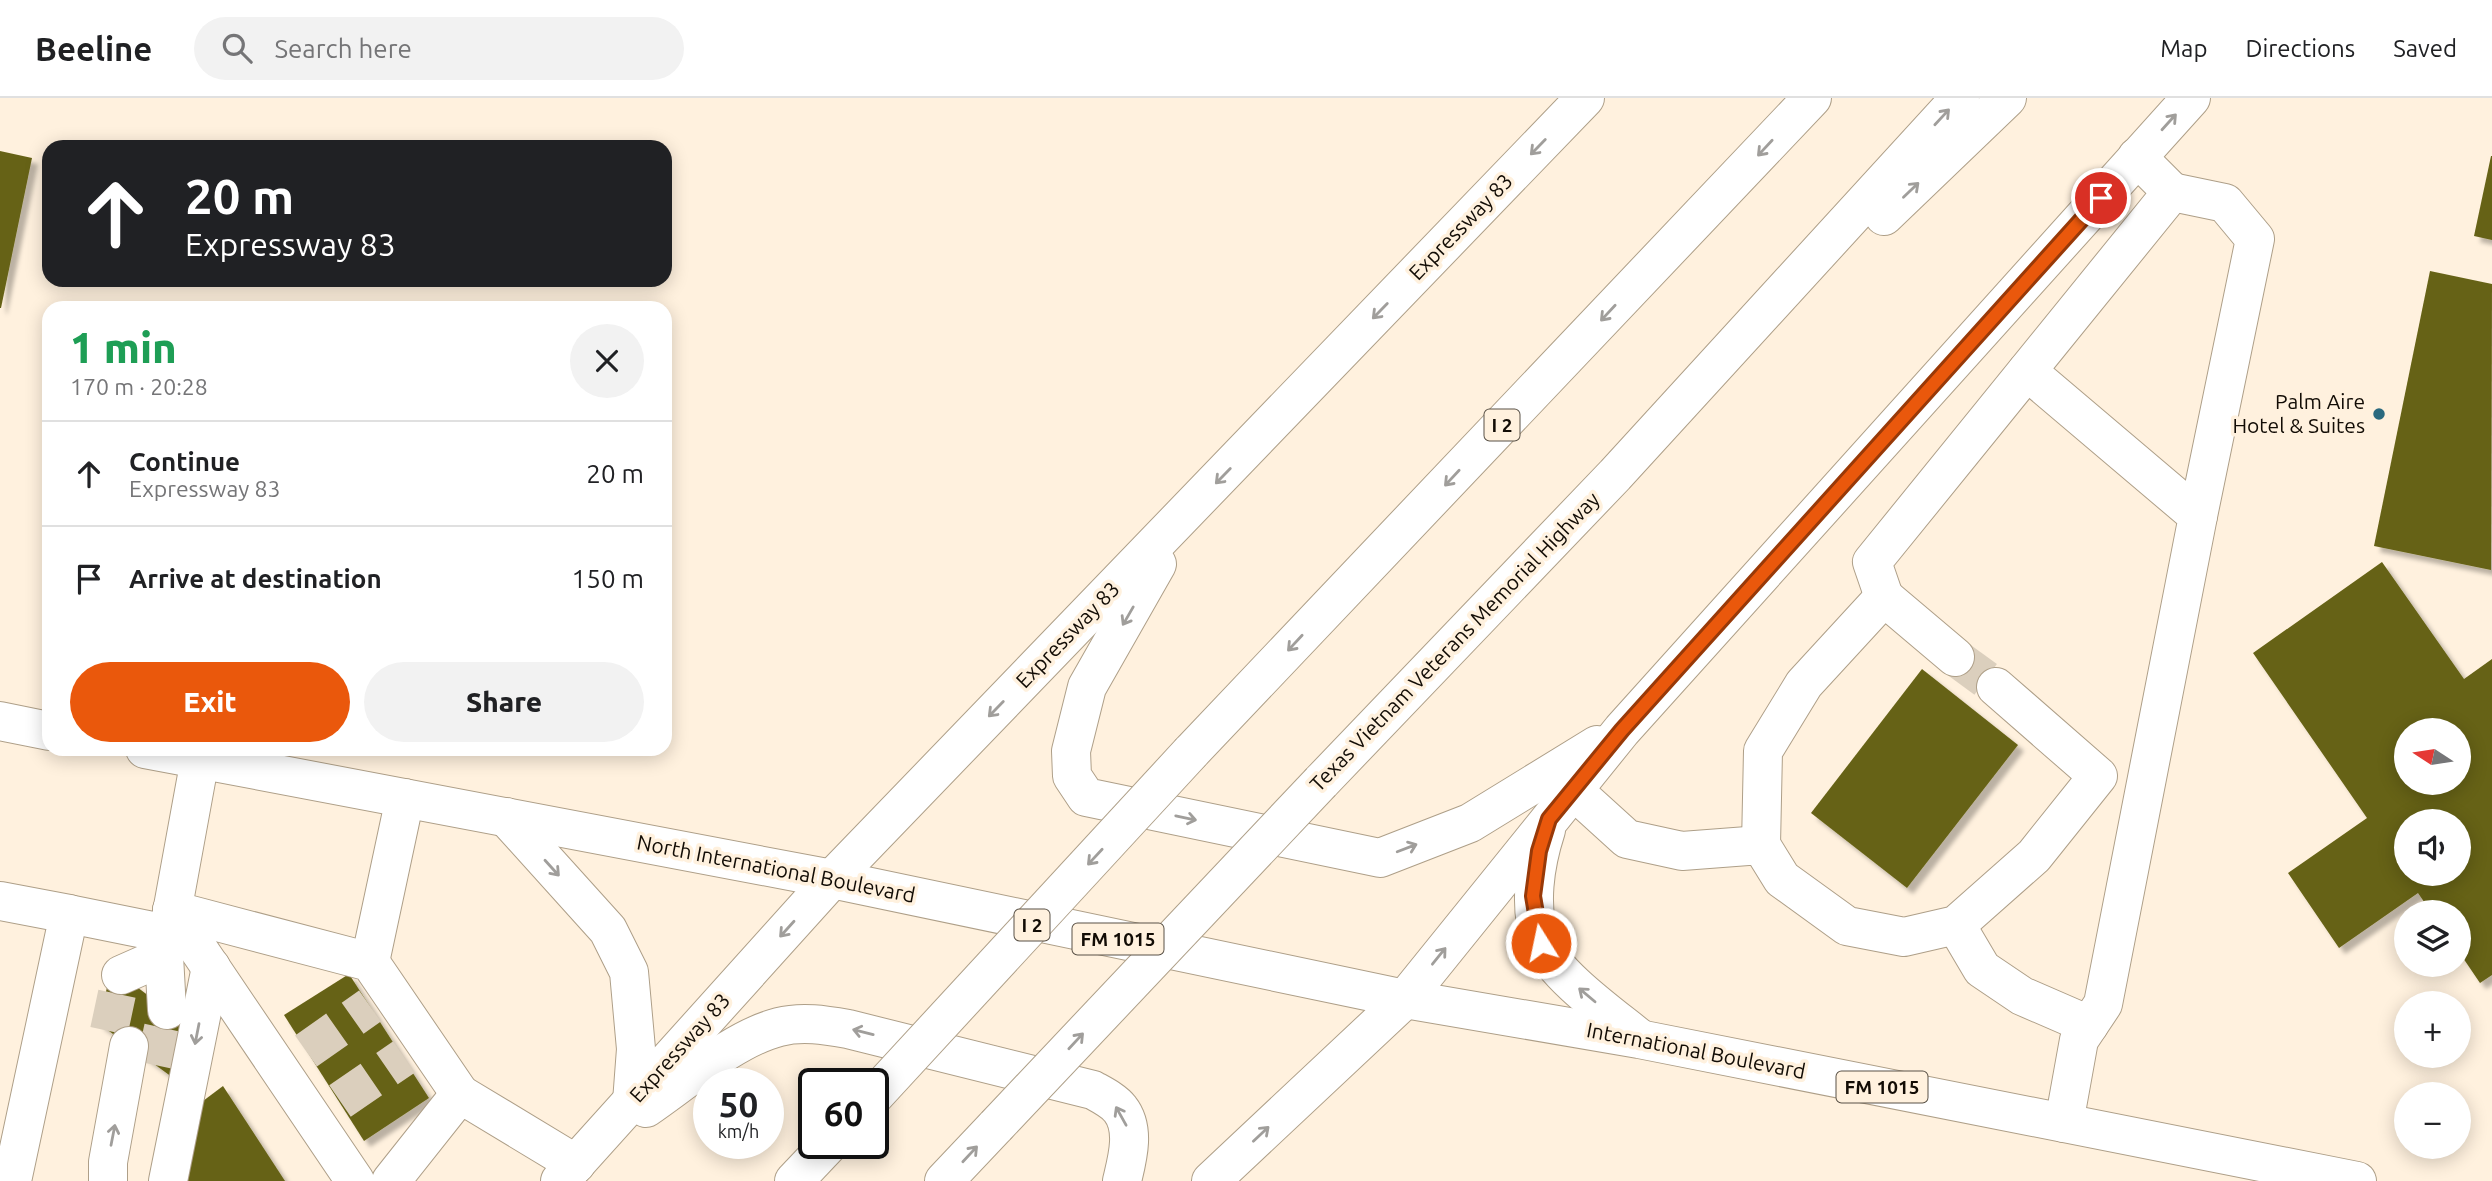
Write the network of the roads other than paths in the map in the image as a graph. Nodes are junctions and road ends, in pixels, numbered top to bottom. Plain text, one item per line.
1 (1585, 98) edge
2 (1812, 98) edge
3 (1960, 98) edge
4 (2007, 98) edge
5 (2191, 98) edge
6 (2137, 157) junction
7 (2172, 192) junction
8 (2027, 371) junction
9 (1615, 475) junction
10 (1186, 514) junction
11 (2198, 516) junction
12 (1884, 597) junction
13 (1955, 657) tunnel mouth
14 (1996, 687) tunnel mouth
15 (0, 722) edge
16 (42, 730) edge
17 (1622, 730) junction
18 (180, 756) edge
19 (200, 760) junction
20 (2098, 776) junction
21 (2146, 785) junction
22 (1573, 790) junction
23 (405, 798) junction
24 (506, 817) junction
25 (1549, 819) junction
26 (1762, 845) junction
27 (832, 878) junction
28 (0, 901) edge
29 (69, 914) junction
30 (1956, 925) junction
31 (168, 933) junction
32 (211, 967) junction
33 (377, 987) junction
34 (1405, 999) junction
35 (2089, 1025) junction
36 (1639, 1039) junction
37 (889, 1080) edge
38 (122, 1089) junction
39 (460, 1094) junction
40 (632, 1102) junction
41 (2064, 1123) junction
42 (815, 1159) edge
43 (577, 1163) edge
44 (12, 1181) edge
45 (108, 1181) edge
46 (167, 1181) edge
47 (355, 1181) edge
48 (391, 1181) edge
49 (794, 1181) edge
50 (944, 1181) edge
51 (1122, 1181) edge
52 (1211, 1181) edge
53 (2357, 1181) edge

1 -> 10 main road, Expressway 83
2 -> 37 main road, I 2, bridge
9 -> 3 main road, Texas Vietnam Veterans Memorial Highway
9 -> 4 main road
6 -> 5 main road
6 - 7 main road
6 - 17 main road
7 - 8 main road
7 - 11 main road
8 - 11 main road
8 - 12 main road
50 -> 9 main road, Texas Vietnam Veterans Memorial Highway, bridge
10 -> 17 main road
10 -> 27 main road, Expressway 83
11 - 21 main road
12 - 13 main road
12 - 26 main road
14 - 20 main road
15 - 16 main road
17 - 22 main road
18 - 19 main road, North International Boulevard / FM 1015
19 - 23 main road, North International Boulevard / FM 1015
19 - 31 main road
20 - 21 main road
20 - 30 main road
21 - 35 main road
22 - 25 main road
22 - 26 main road
23 - 24 main road, North International Boulevard / FM 1015
23 - 33 main road
24 - 27 main road, North International Boulevard / FM 1015
24 -> 40 main road
34 -> 25 main road
36 -> 25 main road
26 - 30 main road
27 - 34 main road, North International Boulevard / FM 1015
27 -> 40 main road, Expressway 83
28 - 29 main road
29 - 31 main road
29 - 44 main road
30 - 35 main road
31 - 31 main road
31 - 32 main road
31 - 33 main road
32 -> 46 main road
32 - 47 main road
33 - 39 main road
34 - 36 main road, International Boulevard / FM 1015
52 -> 34 main road
35 - 41 main road
36 - 41 main road, International Boulevard / FM 1015
38 - 38 main road
45 -> 38 main road
39 - 43 main road
39 - 48 main road
40 - 43 main road, Expressway 83
41 - 53 main road, International Boulevard / FM 1015
42 - 49 main road
51 -> 43 main road

